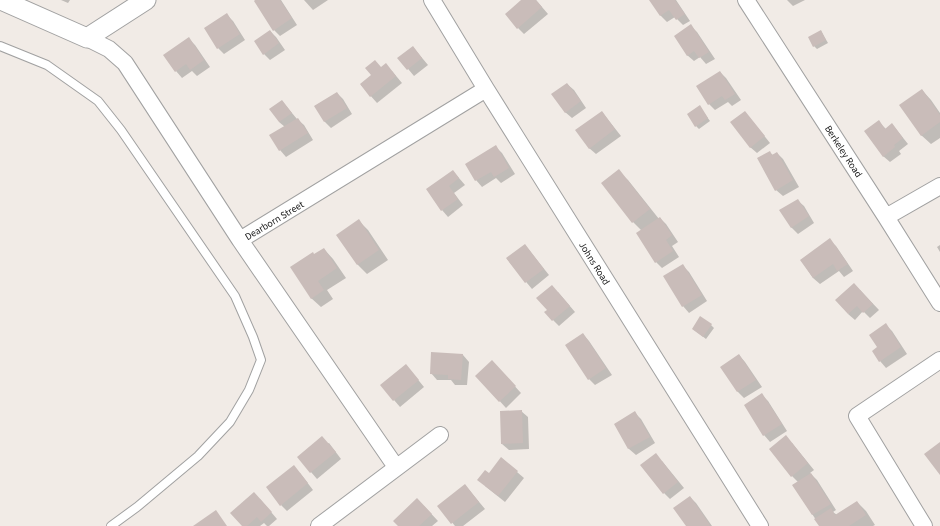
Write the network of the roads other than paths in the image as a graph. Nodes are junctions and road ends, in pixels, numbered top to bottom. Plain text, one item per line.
1 (2, 0) edge
2 (146, 0) edge
3 (432, 0) edge
4 (746, 0) edge
5 (87, 38) junction
6 (0, 46) edge
7 (486, 89) junction
8 (940, 186) edge
9 (886, 217) junction
10 (240, 240) junction
11 (940, 303) edge
12 (940, 360) edge
13 (440, 436) dead end
14 (396, 468) junction
15 (111, 526) edge
16 (319, 526) edge
17 (760, 526) edge
18 (924, 526) edge

1 - 5 street
2 - 5 street
3 - 7 street, Johns Road
4 - 9 street, Berkeley Road
5 - 10 street, Dearborn Street
6 - 15 lane
7 - 10 street, Dearborn Street
7 - 17 street, Johns Road
8 - 9 street
9 - 11 street, Berkeley Road
10 - 14 street
12 - 18 street
13 - 14 street
14 - 16 street

